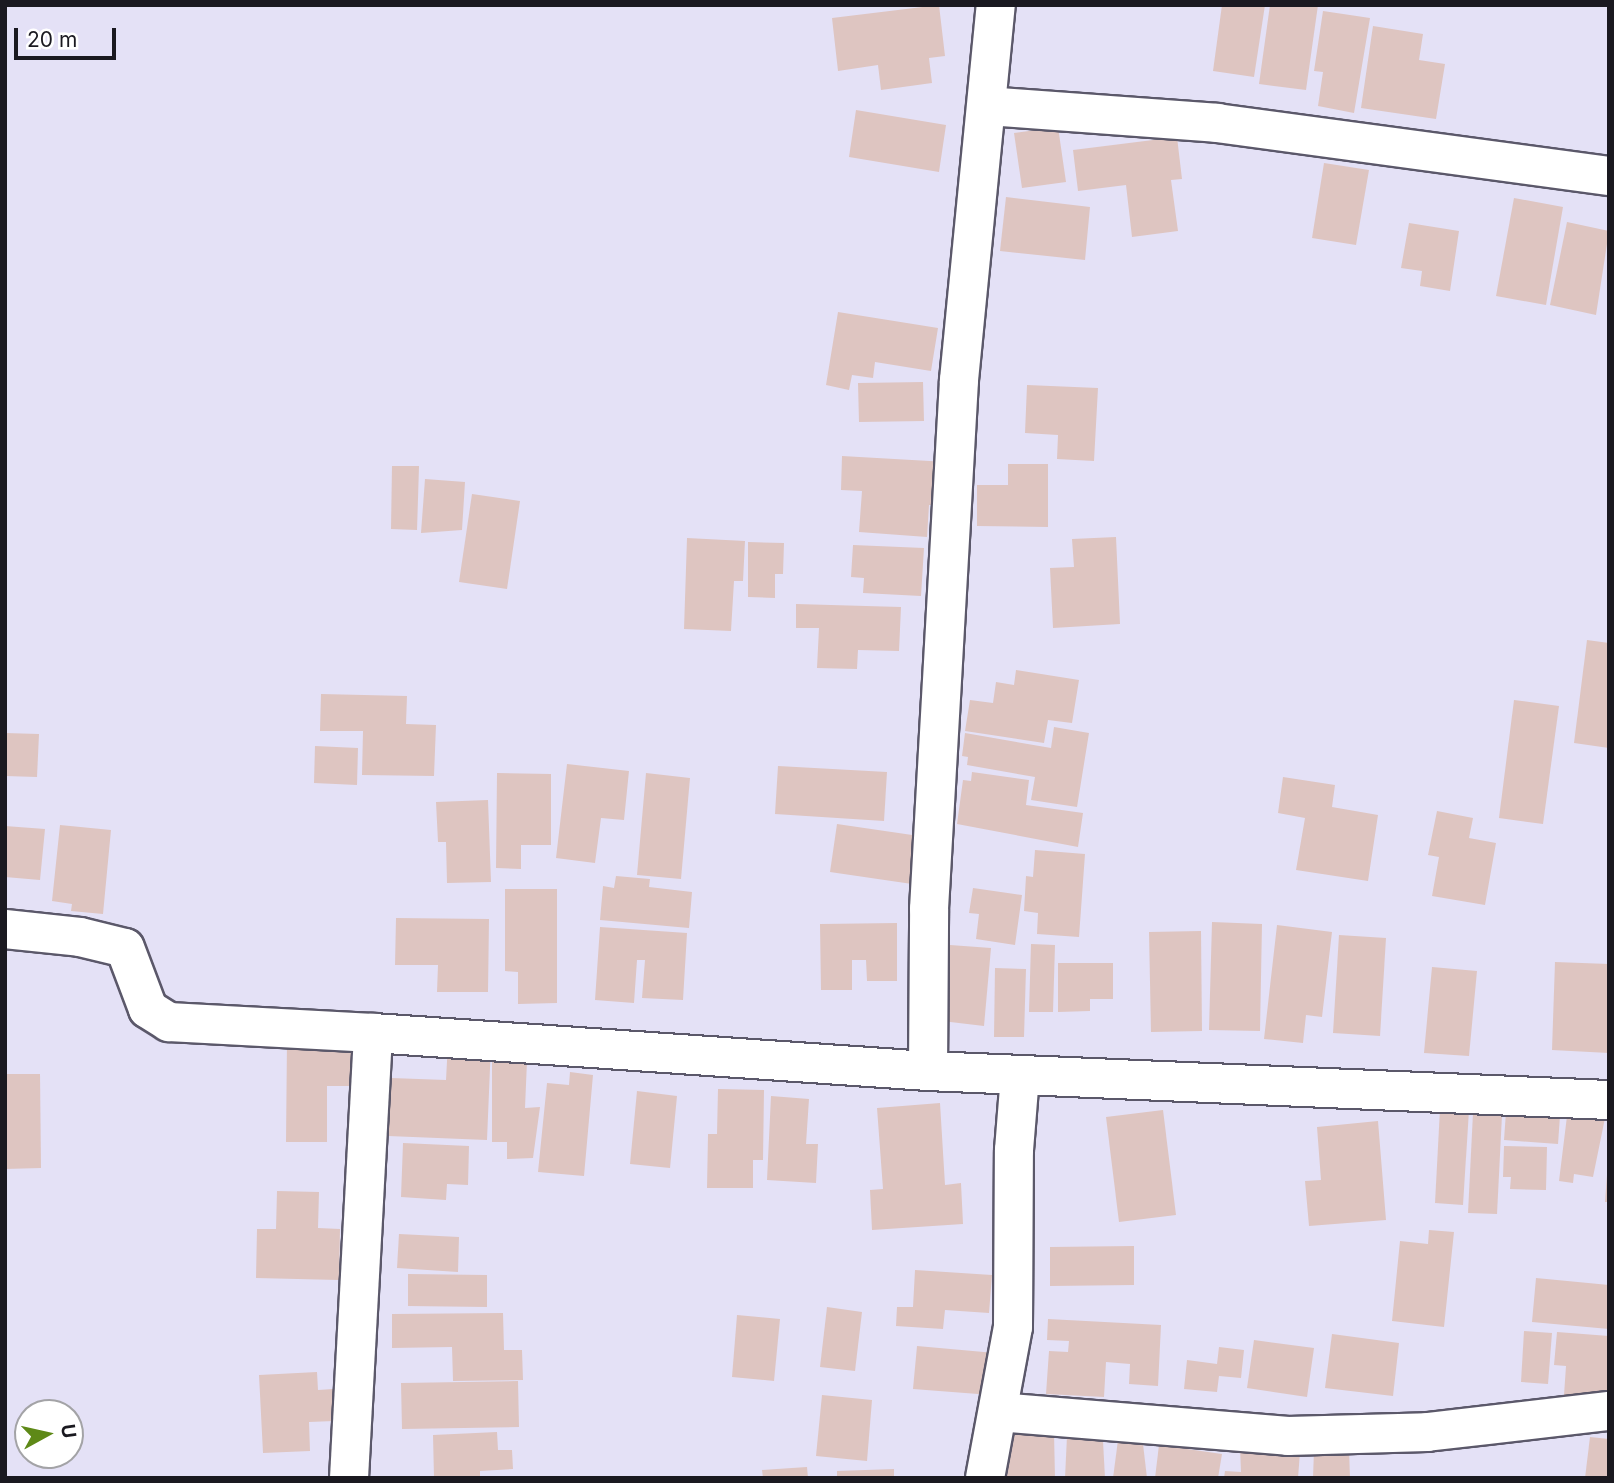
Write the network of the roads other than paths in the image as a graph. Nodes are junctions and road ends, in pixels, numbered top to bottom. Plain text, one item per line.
1 (996, 5) edge
2 (986, 106) junction
3 (1609, 176) edge
4 (5, 929) edge
5 (373, 1033) junction
6 (928, 1071) junction
7 (1020, 1075) junction
8 (1609, 1100) edge
9 (1609, 1411) edge
10 (998, 1412) junction
11 (349, 1478) edge
12 (985, 1478) edge

1 - 2 street
2 - 3 street
2 - 6 street
4 - 5 street
5 - 6 street
5 - 11 street
6 - 7 street
7 - 8 street
7 - 10 street
9 - 10 street
10 - 12 street

